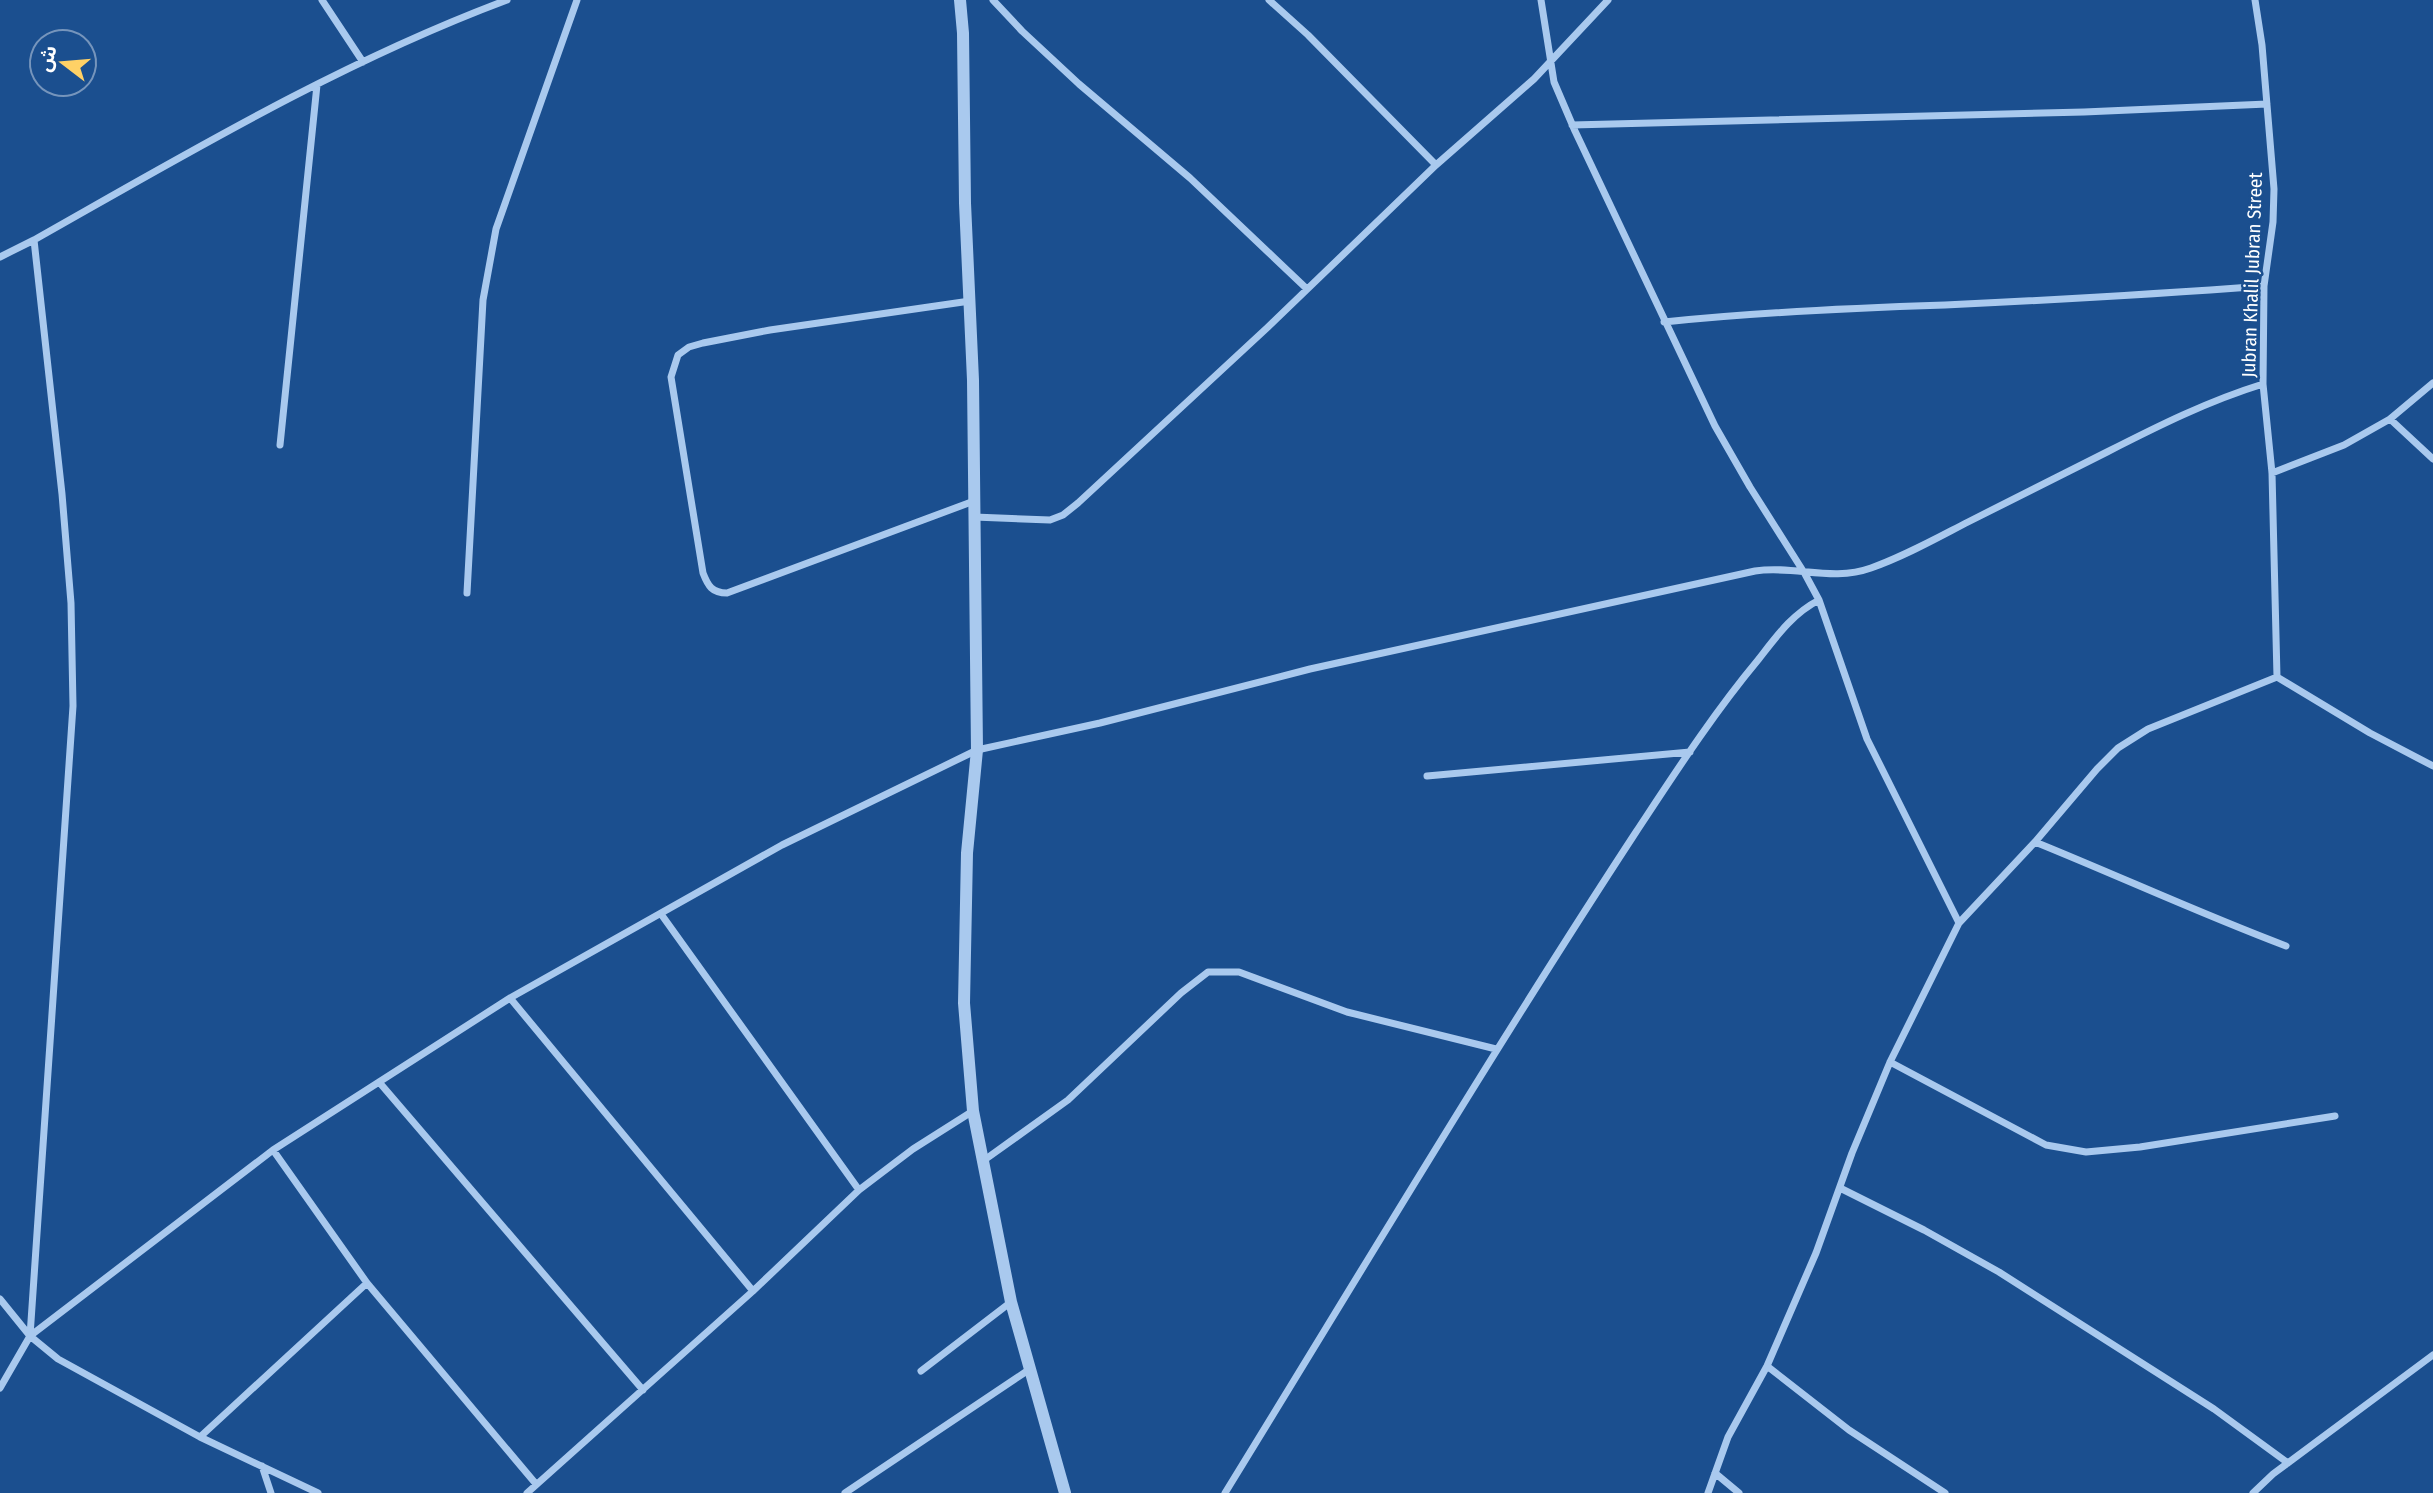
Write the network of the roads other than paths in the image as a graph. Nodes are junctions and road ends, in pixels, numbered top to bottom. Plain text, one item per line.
1 (322, 0) edge
2 (507, 0) edge
3 (577, 0) edge
4 (960, 0) edge
5 (993, 0) edge
6 (1269, 0) edge
7 (1541, 0) edge
8 (1608, 0) edge
9 (2255, 0) edge
10 (1552, 61) junction
11 (363, 62) junction
12 (317, 85) junction
13 (2267, 104) junction
14 (1572, 125) junction
15 (1436, 165) junction
16 (34, 240) junction
17 (0, 257) edge
18 (2264, 286) junction
19 (1307, 289) junction
20 (970, 301) junction
21 (1664, 322) junction
22 (2433, 383) edge
23 (2263, 384) junction
24 (2390, 419) junction
25 (279, 445) dead end
26 (2433, 458) edge
27 (2272, 473) junction
28 (974, 501) junction
29 (974, 517) junction
30 (1805, 574) junction
31 (467, 593) dead end
32 (1819, 600) junction
33 (2277, 677) junction
34 (977, 750) junction
35 (1690, 752) junction
36 (2433, 766) edge
37 (1427, 776) dead end
38 (2035, 842) junction
39 (662, 914) junction
40 (1959, 923) junction
41 (2286, 946) dead end
42 (510, 998) junction
43 (1496, 1049) junction
44 (1890, 1062) junction
45 (379, 1082) junction
46 (973, 1111) junction
47 (2335, 1116) dead end
48 (273, 1150) junction
49 (983, 1161) junction
50 (1840, 1188) junction
51 (859, 1190) junction
52 (367, 1283) junction
53 (753, 1291) junction
54 (0, 1298) edge
55 (1011, 1302) junction
56 (30, 1336) junction
57 (2433, 1356) edge
58 (1767, 1366) junction
59 (1030, 1369) junction
60 (921, 1371) dead end
61 (0, 1388) edge
62 (643, 1390) junction
63 (200, 1437) junction
64 (2288, 1463) junction
65 (262, 1466) junction
66 (1715, 1473) junction
67 (536, 1484) junction
68 (1707, 1492) edge
69 (271, 1493) edge
70 (318, 1493) edge
71 (527, 1493) edge
72 (845, 1493) edge
73 (1065, 1493) edge
74 (1225, 1493) edge
75 (1739, 1493) edge
76 (1944, 1493) edge
77 (2253, 1493) edge

1 - 11 street
2 - 11 street
3 - 31 street
4 - 20 street
5 - 19 street
6 - 15 street
7 - 10 street
8 - 10 street
9 - 13 street, Jubran Khalil Jubran Street
10 - 14 street
10 - 15 street
11 - 12 street
12 - 16 street
12 - 25 street
13 - 14 street
13 - 18 street, Jubran Khalil Jubran Street
14 - 21 street
15 - 19 street
16 - 17 street
16 - 56 street
18 - 21 street
18 - 23 street, Jubran Khalil Jubran Street
19 - 29 street
20 - 28 street
20 - 28 street
21 - 30 street
22 - 24 street
23 - 27 street, Jubran Khalil Jubran Street
23 - 30 street
24 - 26 street
24 - 27 street
27 - 33 street, Jubran Khalil Jubran Street
28 - 29 street
29 - 34 street
30 - 32 street
30 - 34 street
32 - 35 street
32 - 40 street
33 - 36 street
33 - 38 street
34 - 39 street
34 - 46 street
35 - 37 street
35 - 43 street
38 - 40 street
38 - 41 street
39 - 42 street
39 - 51 street
40 - 44 street
42 - 45 street
42 - 53 street
43 - 49 street
43 - 74 street
44 - 47 street
44 - 50 street
45 - 48 street
45 - 62 street
46 - 49 street
46 - 51 street
48 - 52 street
48 - 56 street
49 - 55 street
50 - 58 street
50 - 64 street
51 - 53 street
52 - 63 street
52 - 67 street
53 - 62 street
54 - 56 street
55 - 59 street
55 - 60 street
56 - 61 street
56 - 63 street
57 - 64 street
58 - 66 street
58 - 76 street
59 - 72 street
59 - 73 street
62 - 67 street
63 - 65 street
64 - 77 street
65 - 69 street
65 - 70 street
66 - 68 street
66 - 75 street
67 - 71 street

